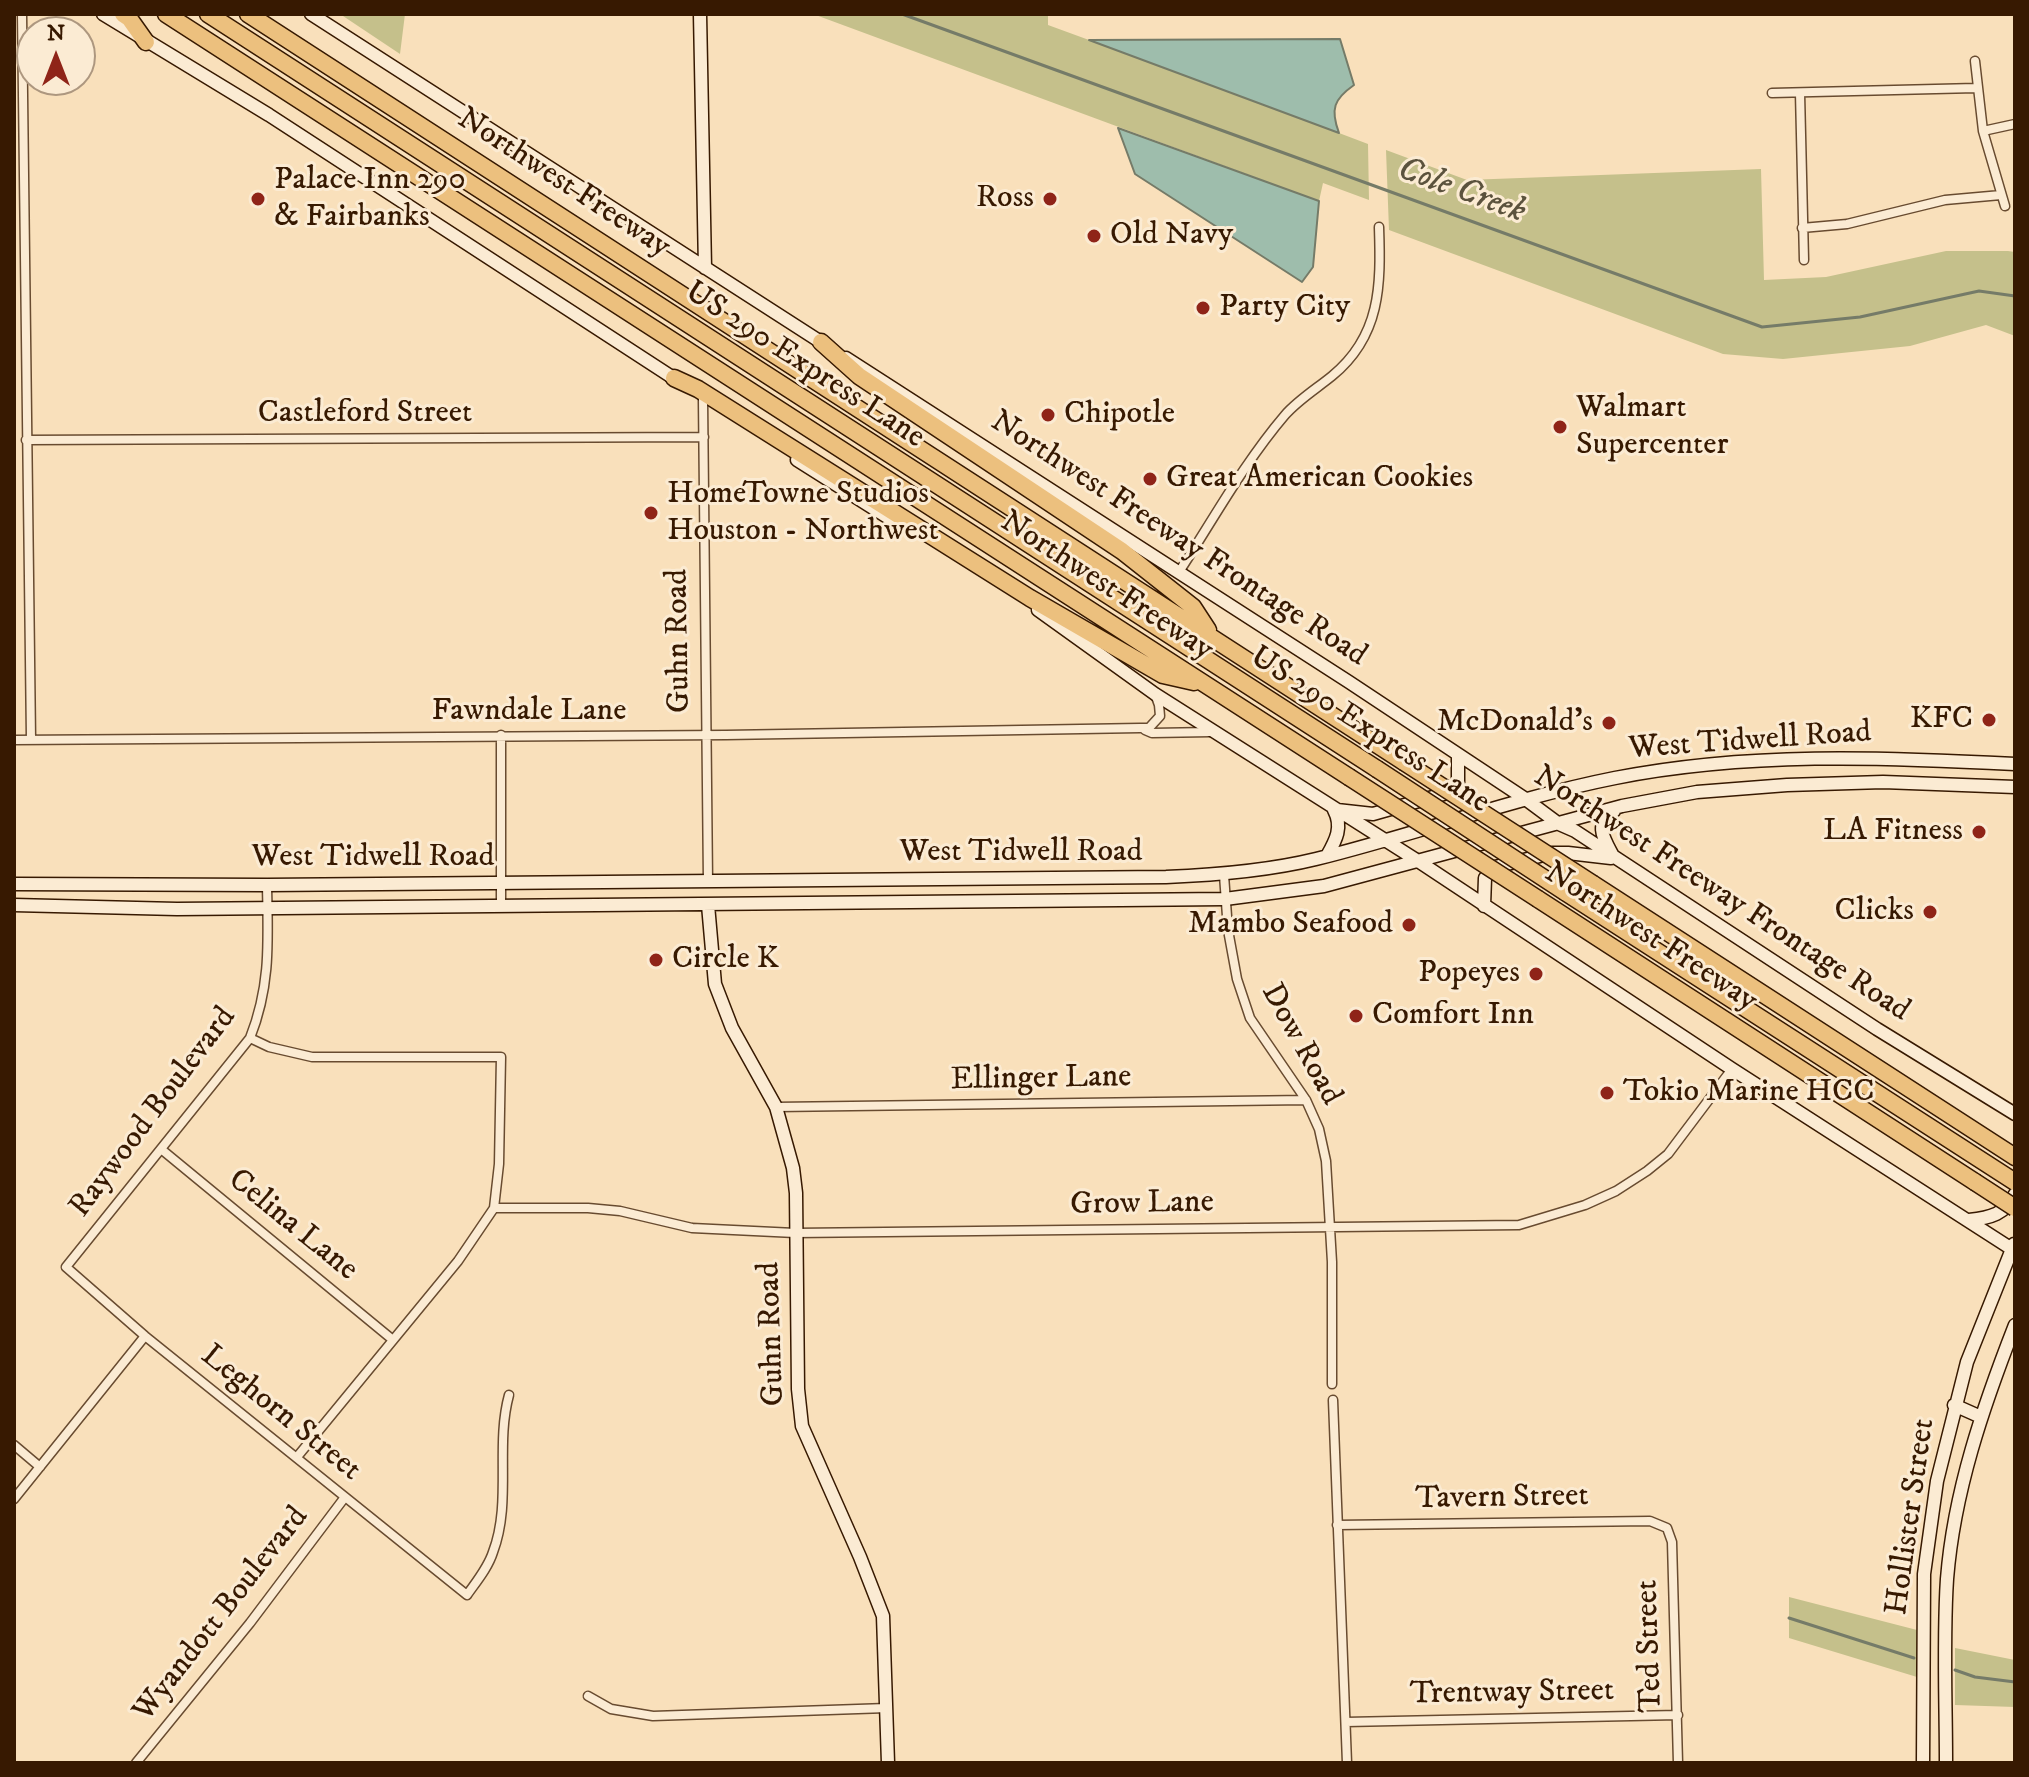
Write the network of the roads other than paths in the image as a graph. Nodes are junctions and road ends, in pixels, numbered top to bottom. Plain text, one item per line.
1 (22, 14) edge
2 (103, 14) edge
3 (123, 14) edge
4 (166, 14) edge
5 (208, 14) edge
6 (248, 14) edge
7 (311, 14) edge
8 (700, 14) edge
9 (146, 42) junction
10 (1975, 61) dead end
11 (1976, 88) junction
12 (1772, 93) dead end
13 (1800, 93) junction
14 (2015, 124) edge
15 (1983, 131) junction
16 (2001, 195) junction
17 (2005, 206) dead end
18 (1379, 227) dead end
19 (1802, 228) junction
20 (1804, 260) dead end
21 (705, 268) junction
22 (821, 342) junction
23 (674, 378) junction
24 (703, 399) junction
25 (704, 437) junction
26 (26, 440) junction
27 (1179, 572) junction
28 (1213, 638) junction
29 (1208, 686) junction
30 (1155, 694) junction
31 (1140, 728) junction
32 (1213, 732) junction
33 (501, 735) junction
34 (707, 735) junction
35 (31, 739) junction
36 (14, 740) edge
37 (1458, 756) junction
38 (2015, 764) edge
39 (1694, 766) junction
40 (2015, 787) edge
41 (1697, 792) junction
42 (1524, 798) junction
43 (1622, 806) junction
44 (1334, 810) junction
45 (1559, 824) junction
46 (1383, 840) junction
47 (1327, 856) junction
48 (1615, 858) junction
49 (1418, 861) junction
50 (1224, 875) junction
51 (1057, 878) junction
52 (881, 880) junction
53 (708, 882) junction
54 (501, 883) junction
55 (14, 884) edge
56 (118, 884) junction
57 (382, 884) junction
58 (267, 885) junction
59 (1225, 899) junction
60 (1056, 901) junction
61 (881, 903) junction
62 (14, 905) edge
63 (708, 905) junction
64 (501, 906) junction
65 (1484, 906) junction
66 (117, 907) junction
67 (267, 907) junction
68 (382, 907) junction
69 (250, 1038) junction
70 (1732, 1069) junction
71 (1306, 1100) junction
72 (776, 1107) junction
73 (2014, 1114) edge
74 (161, 1149) junction
75 (2015, 1157) edge
76 (2015, 1182) edge
77 (2015, 1194) edge
78 (494, 1208) junction
79 (2015, 1208) edge
80 (1969, 1220) junction
81 (1330, 1226) junction
82 (795, 1233) junction
83 (2014, 1247) edge
84 (66, 1267) joint
85 (2015, 1325) edge
86 (145, 1336) junction
87 (393, 1340) junction
88 (1332, 1384) dead end
89 (509, 1395) dead end
90 (1333, 1400) dead end
91 (1954, 1405) junction
92 (1981, 1417) junction
93 (14, 1445) edge
94 (297, 1457) junction
95 (40, 1467) junction
96 (345, 1497) junction
97 (14, 1499) edge
98 (1337, 1525) junction
99 (1667, 1528) joint
100 (588, 1696) dead end
101 (887, 1708) junction
102 (1678, 1715) junction
103 (1346, 1722) junction
104 (136, 1763) edge
105 (888, 1763) edge
106 (1347, 1763) edge
107 (1678, 1763) edge
108 (1923, 1763) edge
109 (1946, 1763) edge

1 - 26 street
2 - 9 main road
3 - 9 highway
4 - 29 highway, Northwest Freeway
5 - 76 highway, US 290 Express Lane, bridge
6 - 28 highway, Northwest Freeway
7 - 21 main road, Northwest Freeway Frontage Road
8 - 21 main road
9 - 23 main road
10 - 11 street
11 - 13 street
11 - 15 street
12 - 13 street
13 - 19 street
14 - 15 street
15 - 16 street
16 - 17 street
16 - 19 street
18 - 27 street
19 - 20 street
21 - 22 main road, Northwest Freeway Frontage Road
22 - 27 main road, Northwest Freeway Frontage Road
22 - 28 highway
23 - 24 main road
23 - 29 highway
24 - 25 street, Guhn Road
24 - 30 main road
25 - 26 street, Castleford Street
25 - 34 street, Guhn Road
26 - 35 street
27 - 37 main road, Northwest Freeway Frontage Road
28 - 75 highway, Northwest Freeway, bridge
29 - 79 highway, Northwest Freeway, bridge
30 - 31 street
30 - 32 main road
31 - 32 street, Fawndale Lane
31 - 34 street, Fawndale Lane
32 - 44 main road
33 - 34 street, Fawndale Lane
33 - 35 street, Fawndale Lane
33 - 54 street
34 - 53 street, Guhn Road
35 - 36 street, Fawndale Lane
37 - 42 main road, Northwest Freeway Frontage Road
37 - 44 main road
38 - 39 main road, West Tidwell Road
39 - 41 main road
39 - 42 main road, West Tidwell Road
40 - 41 main road, West Tidwell Road
41 - 43 main road, West Tidwell Road
42 - 45 main road, Northwest Freeway Frontage Road
42 - 46 main road, West Tidwell Road
43 - 45 main road, West Tidwell Road
43 - 48 main road
44 - 46 main road
44 - 47 main road
45 - 48 main road, Northwest Freeway Frontage Road
45 - 49 main road, West Tidwell Road
46 - 47 main road, West Tidwell Road
46 - 49 main road
47 - 50 main road, West Tidwell Road
48 - 65 main road
48 - 73 main road, Northwest Freeway Frontage Road
49 - 59 main road, West Tidwell Road
49 - 65 main road
50 - 51 main road, West Tidwell Road
50 - 59 street, Dow Road
51 - 52 main road, West Tidwell Road
51 - 60 main road
52 - 53 main road, West Tidwell Road
52 - 61 main road
53 - 54 main road, West Tidwell Road
54 - 57 main road, West Tidwell Road
54 - 64 street
55 - 56 main road, West Tidwell Road
56 - 58 main road, West Tidwell Road
56 - 66 main road
57 - 58 main road, West Tidwell Road
57 - 68 main road
58 - 67 street, Raywood Boulevard
59 - 60 main road, West Tidwell Road
59 - 71 street, Dow Road
60 - 61 main road, West Tidwell Road
61 - 63 main road, West Tidwell Road
62 - 66 main road, West Tidwell Road
63 - 64 main road, West Tidwell Road
63 - 72 main road, Guhn Road
64 - 68 main road, West Tidwell Road
65 - 70 main road
66 - 67 main road, West Tidwell Road
67 - 68 main road, West Tidwell Road
67 - 69 street, Raywood Boulevard
69 - 74 street, Raywood Boulevard
69 - 78 street, Wyandott Boulevard
70 - 80 main road
70 - 81 street, Grow Lane
71 - 72 street, Ellinger Lane
71 - 81 street, Dow Road
72 - 82 main road, Guhn Road
74 - 84 street, Raywood Boulevard
74 - 87 street, Celina Lane
77 - 80 main road
78 - 82 street, Grow Lane
78 - 87 street, Wyandott Boulevard
80 - 83 main road
81 - 82 street, Grow Lane
81 - 88 street, Dow Road
82 - 101 main road, Guhn Road
83 - 91 main road, Hollister Street
84 - 86 street, Leghorn Street
85 - 92 main road, Hollister Street
86 - 94 street, Leghorn Street
86 - 95 street
87 - 94 street, Wyandott Boulevard
89 - 96 street, Leghorn Street
90 - 98 street
91 - 92 main road
91 - 108 main road, Hollister Street
92 - 109 main road, Hollister Street
93 - 95 street
94 - 96 street, Leghorn Street
95 - 97 street
96 - 104 street, Wyandott Boulevard
98 - 99 street, Tavern Street
98 - 103 street
99 - 102 street, Ted Street
100 - 101 street
101 - 105 main road, Guhn Road
102 - 103 street, Trentway Street
102 - 107 street, Ted Street
103 - 106 street

